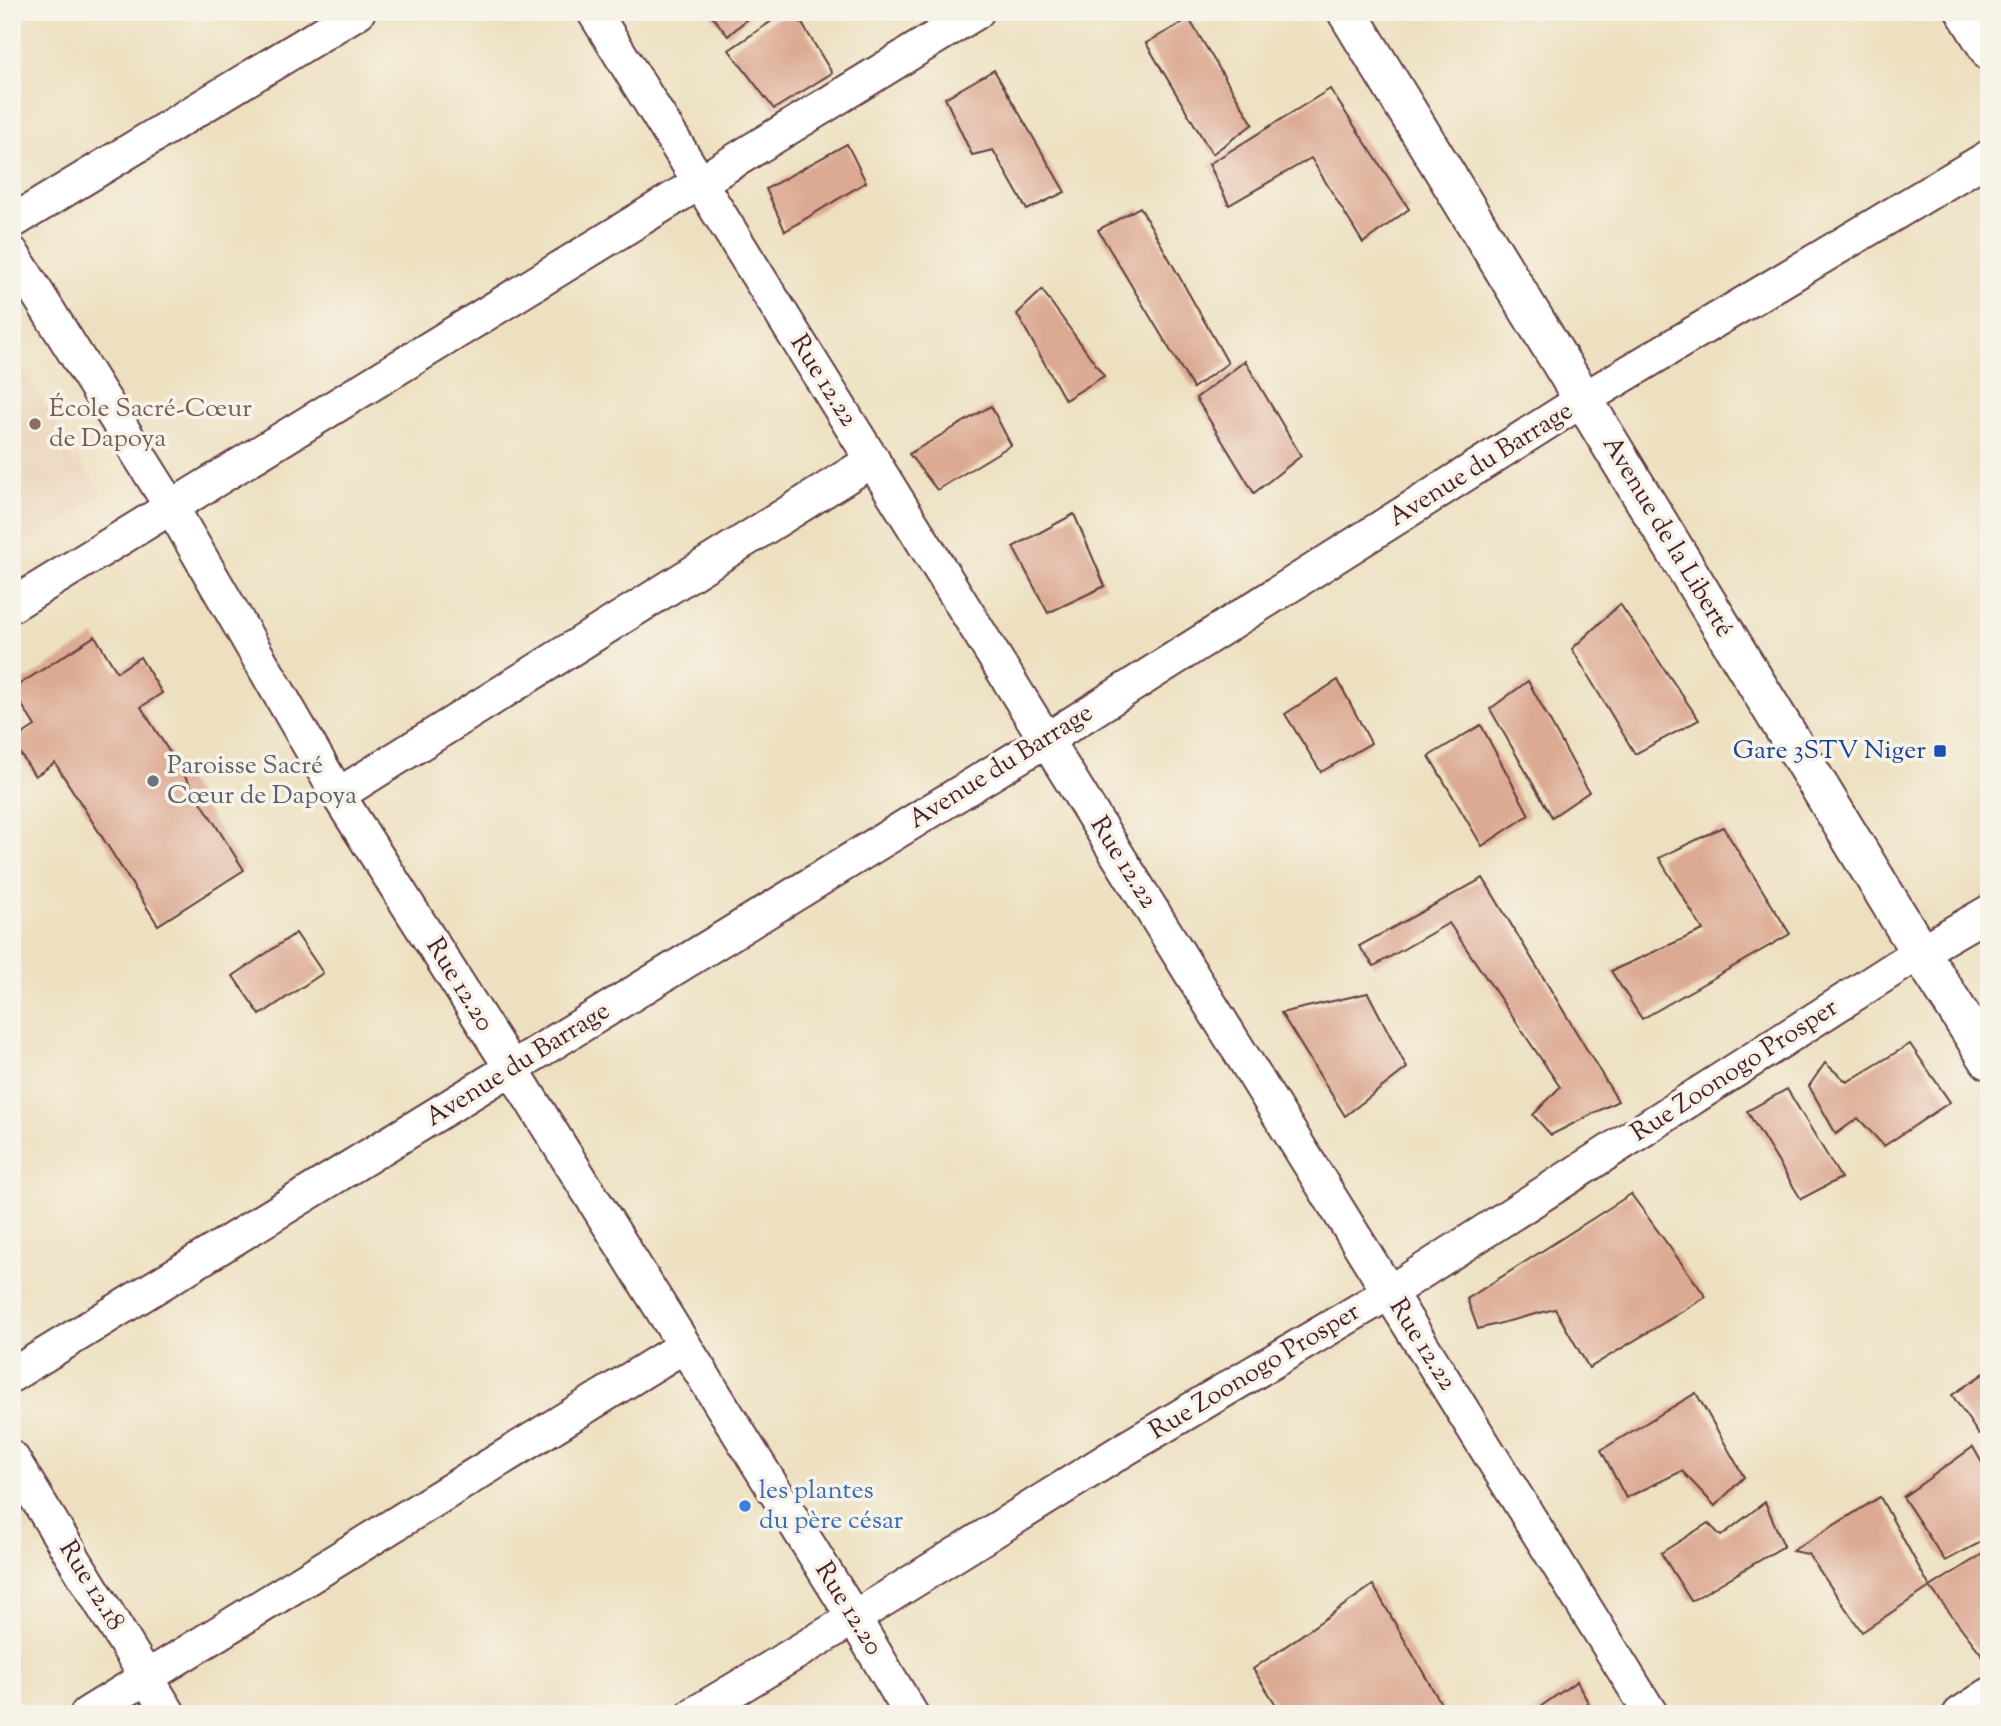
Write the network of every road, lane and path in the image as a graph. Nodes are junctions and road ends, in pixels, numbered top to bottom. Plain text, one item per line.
1 (358, 12) edge
2 (594, 12) edge
3 (977, 12) edge
4 (1348, 12) edge
5 (1963, 12) edge
6 (1989, 54) edge
7 (1989, 157) edge
8 (700, 184) junction
9 (12, 222) edge
10 (12, 253) edge
11 (1584, 399) junction
12 (873, 460) junction
13 (172, 508) junction
14 (12, 605) edge
15 (1046, 740) junction
16 (338, 795) junction
17 (1989, 912) edge
18 (1920, 952) junction
19 (1989, 1060) edge
20 (512, 1069) junction
21 (1390, 1293) junction
22 (684, 1346) junction
23 (12, 1375) edge
24 (12, 1458) edge
25 (854, 1618) junction
26 (147, 1677) junction
27 (1989, 1695) edge
28 (87, 1714) edge
29 (169, 1714) edge
30 (694, 1714) edge
31 (911, 1714) edge
32 (1651, 1714) edge
33 (1959, 1714) edge

1 - 9 street
2 - 8 street, Rue 12.22
3 - 8 street
4 - 11 main road, Avenue de la Liberté
5 - 6 street
7 - 11 street, Avenue du Barrage
8 - 12 street, Rue 12.22
8 - 13 street
10 - 13 street, Rue 12.20
11 - 15 street, Avenue du Barrage
11 - 18 main road, Avenue de la Liberté
12 - 15 street, Rue 12.22
12 - 16 street
13 - 14 street
13 - 16 street, Rue 12.20
15 - 20 street, Avenue du Barrage
15 - 21 street, Rue 12.22
16 - 20 street, Rue 12.20
17 - 18 street, Rue Zoonogo Prosper
18 - 19 main road, Avenue de la Liberté
18 - 21 street, Rue Zoonogo Prosper
20 - 22 street, Rue 12.20
20 - 23 street, Avenue du Barrage
21 - 25 street, Rue Zoonogo Prosper
21 - 32 street, Rue 12.22
22 - 25 street, Rue 12.20
22 - 26 street
24 - 26 street, Rue 12.18
25 - 30 street, Rue Zoonogo Prosper
25 - 31 street, Rue 12.20
26 - 28 street
26 - 29 street, Rue 12.18
27 - 33 street

